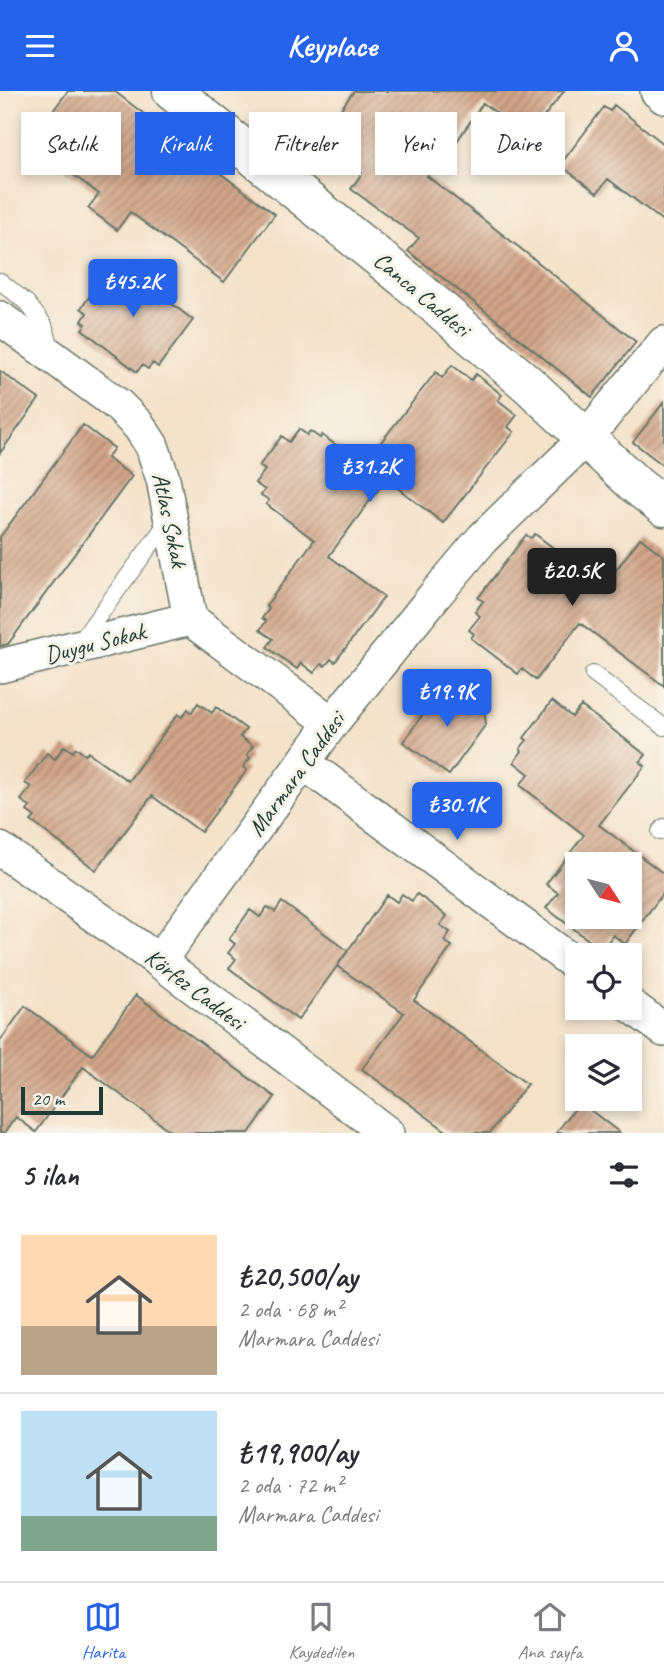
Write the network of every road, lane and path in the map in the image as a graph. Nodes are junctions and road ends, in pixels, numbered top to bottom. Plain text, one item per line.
1 (172, 91) edge
2 (657, 91) edge
3 (664, 97) edge
4 (0, 281) edge
5 (0, 317) edge
6 (664, 343) edge
7 (54, 356) junction
8 (584, 439) junction
9 (664, 507) edge
10 (171, 518) junction
11 (190, 619) junction
12 (76, 647) junction
13 (0, 666) edge
14 (593, 674) dead end
15 (332, 723) junction
16 (664, 727) edge
17 (304, 763) junction
18 (0, 849) edge
19 (565, 956) edge
20 (159, 961) junction
21 (642, 1014) edge
22 (664, 1030) edge
23 (387, 1133) edge

1 - 8 street, Canca Caddesi
2 - 3 street
4 - 7 lane
5 - 7 street, Atlas Sokak
6 - 8 street, Marmara Caddesi
7 - 10 street, Atlas Sokak
8 - 9 street, Canca Caddesi
8 - 15 street, Marmara Caddesi
10 - 11 street, Atlas Sokak
10 - 12 lane
11 - 12 street, Duygu Sokak
11 - 15 street
12 - 13 street, Duygu Sokak
14 - 16 lane
15 - 17 street, Marmara Caddesi
17 - 19 street
17 - 20 street, Marmara Caddesi
18 - 20 street, Körfez Caddesi
20 - 23 street, Körfez Caddesi
21 - 22 street

